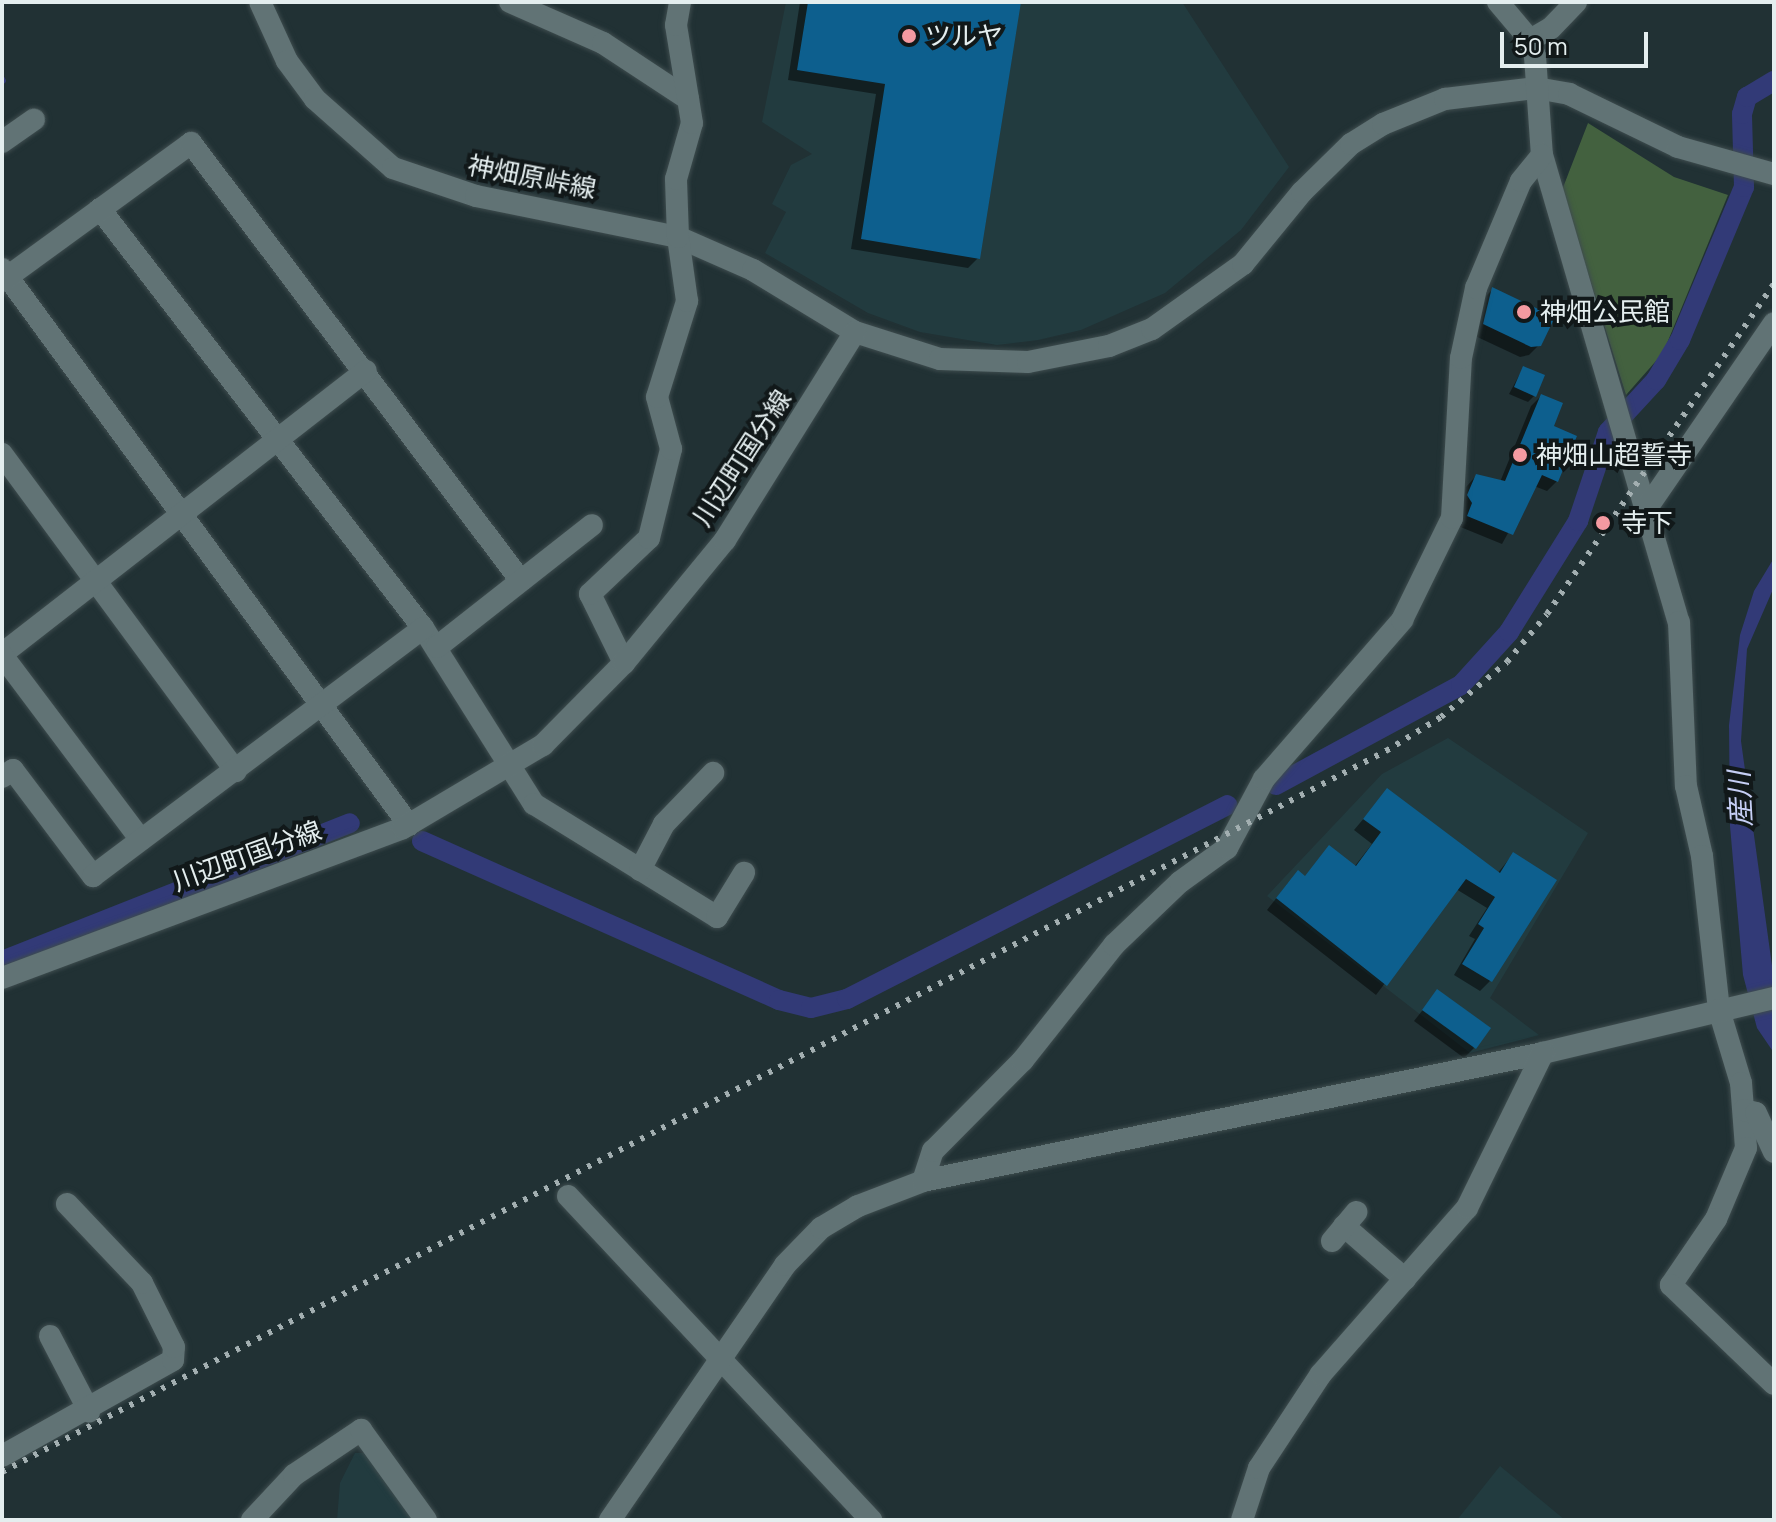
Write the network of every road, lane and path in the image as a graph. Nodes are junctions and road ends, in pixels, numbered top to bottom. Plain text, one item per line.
1 (260, 2) edge
2 (510, 2) edge
3 (680, 2) edge
4 (1498, 2) edge
5 (1576, 2) edge
6 (1530, 40) junction
7 (1536, 88) junction
8 (688, 99) junction
9 (34, 120) dead end
10 (2, 142) edge
11 (1542, 155) junction
12 (1774, 174) edge
13 (100, 209) junction
14 (678, 237) junction
15 (4, 276) edge
16 (1774, 323) edge
17 (855, 332) junction
18 (366, 371) junction
19 (282, 441) junction
20 (2, 454) edge
21 (1647, 508) junction
22 (184, 515) junction
23 (592, 525) dead end
24 (521, 581) junction
25 (98, 583) junction
26 (423, 628) junction
27 (437, 647) junction
28 (4, 649) edge
29 (624, 663) junction
30 (325, 706) junction
31 (510, 768) junction
32 (236, 771) junction
33 (713, 773) dead end
34 (2, 777) edge
35 (409, 825) junction
36 (141, 840) junction
37 (640, 870) junction
38 (744, 873) dead end
39 (2, 978) edge
40 (1774, 998) edge
41 (1728, 1008) junction
42 (1543, 1053) junction
43 (1744, 1110) junction
44 (1774, 1152) edge
45 (923, 1181) junction
46 (568, 1196) dead end
47 (67, 1204) dead end
48 (1344, 1226) dead end
49 (1405, 1279) junction
50 (50, 1336) dead end
51 (719, 1359) junction
52 (1774, 1384) edge
53 (89, 1411) junction
54 (2, 1456) edge
55 (252, 1520) edge
56 (426, 1520) edge
57 (610, 1520) edge
58 (871, 1520) edge
59 (1242, 1520) edge

1 - 14 street, 神畑原峠線
2 - 8 street
3 - 8 street
4 - 6 street
5 - 6 street
6 - 7 street
7 - 11 street
7 - 12 street
7 - 17 street
8 - 14 street
9 - 10 street
11 - 21 street
11 - 45 street
13 - 15 street
13 - 18 street
13 - 19 street
14 - 17 street, 神畑原峠線
14 - 29 street
15 - 22 street
16 - 21 street
17 - 29 street, 川辺町国分線
18 - 19 street
18 - 24 street
19 - 22 street
19 - 26 street
20 - 25 street
21 - 41 street
22 - 25 street
22 - 30 street
23 - 24 street
24 - 27 street
25 - 28 street
25 - 32 street
26 - 27 street
26 - 30 street
27 - 31 street
28 - 36 street
29 - 31 street, 川辺町国分線
30 - 32 street
30 - 35 street
31 - 35 street, 川辺町国分線
31 - 37 street
32 - 36 street
33 - 37 street
34 - 36 street
35 - 39 street, 川辺町国分線
37 - 38 street
40 - 41 street
41 - 42 street
41 - 43 street
42 - 45 street
42 - 49 street
43 - 44 street
43 - 52 street
45 - 51 street
46 - 51 street
47 - 53 street
48 - 49 street
49 - 59 street
50 - 53 street
51 - 57 street
51 - 58 street
53 - 54 street
55 - 56 street

